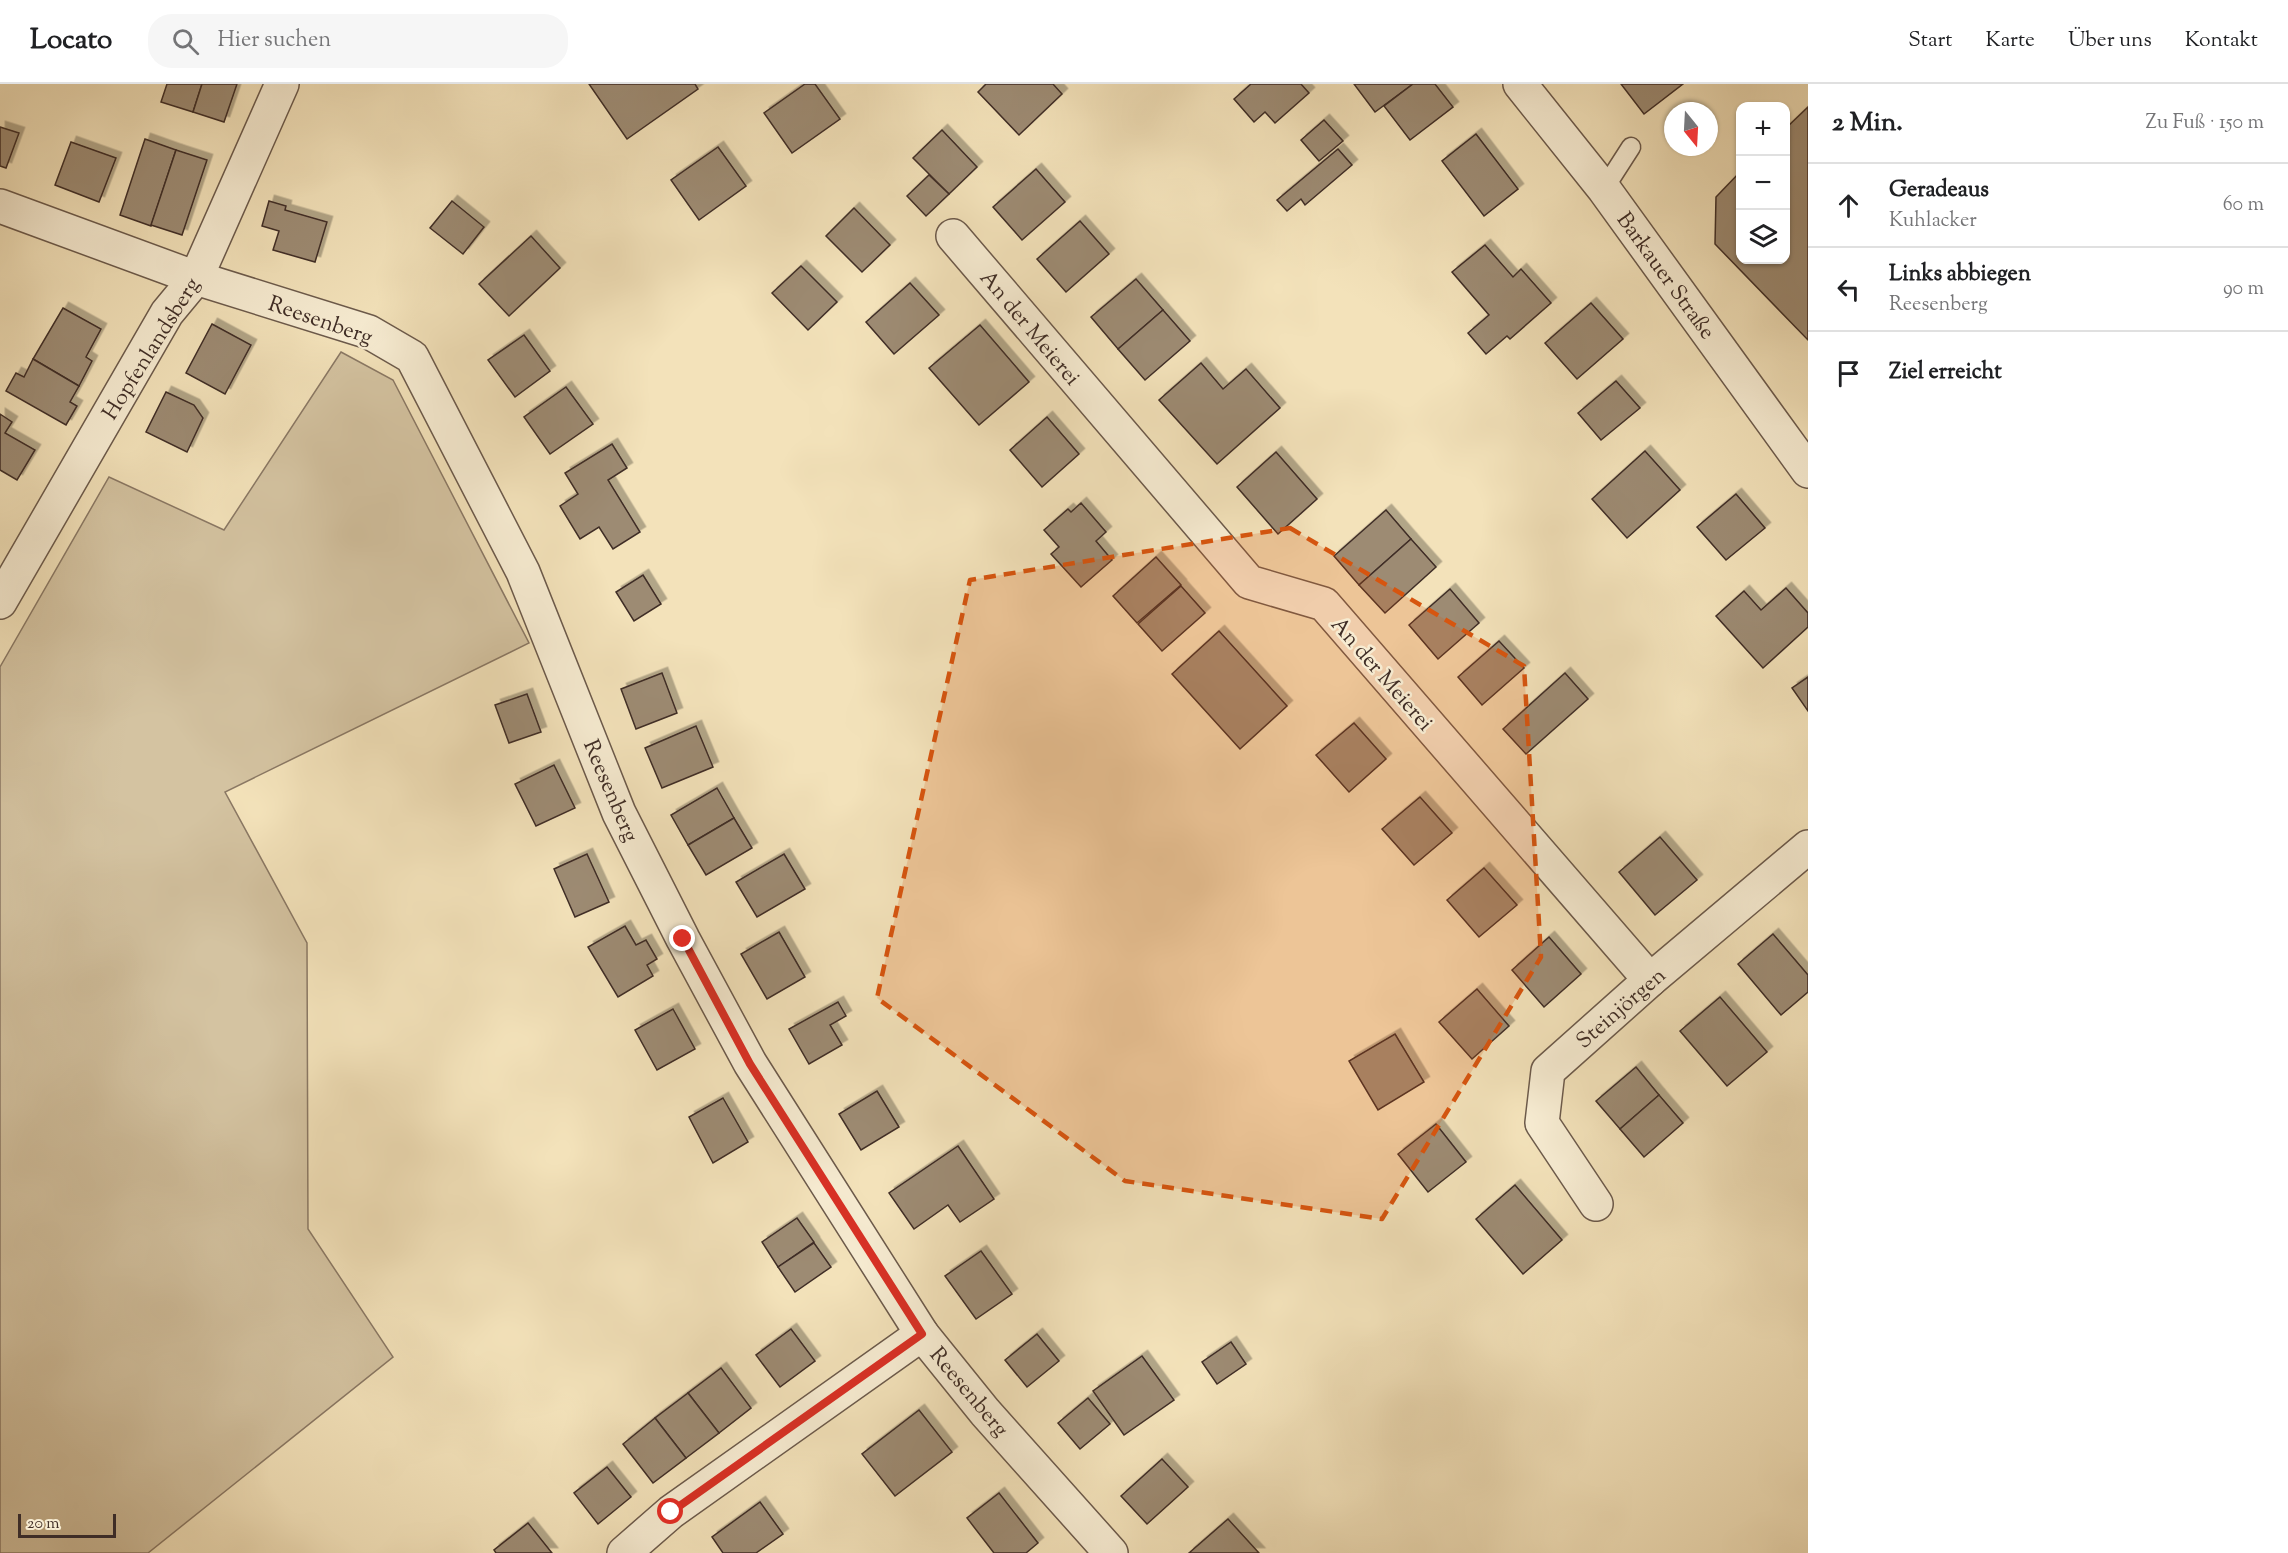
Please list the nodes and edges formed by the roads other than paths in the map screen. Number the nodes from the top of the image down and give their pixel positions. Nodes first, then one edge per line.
1 (282, 84) edge
2 (1520, 84) edge
3 (1631, 147) dead end
4 (1604, 189) junction
5 (0, 206) edge
6 (953, 236) dead end
7 (196, 278) junction
8 (1808, 471) edge
9 (0, 602) edge
10 (1808, 847) edge
11 (1650, 980) junction
12 (1596, 1204) dead end
13 (922, 1334) junction
14 (624, 1553) edge
15 (1111, 1553) edge

1 - 7 street, Hopfenlandsberg
2 - 4 street, Barkauer Straße
3 - 4 lane
4 - 8 street, Barkauer Straße
5 - 7 street, Reesenberg
6 - 11 street, An der Meierei
7 - 9 street, Hopfenlandsberg
7 - 13 street, Reesenberg
10 - 11 street, Steinjörgen
11 - 12 street, Steinjörgen
13 - 14 street
13 - 15 street, Reesenberg

